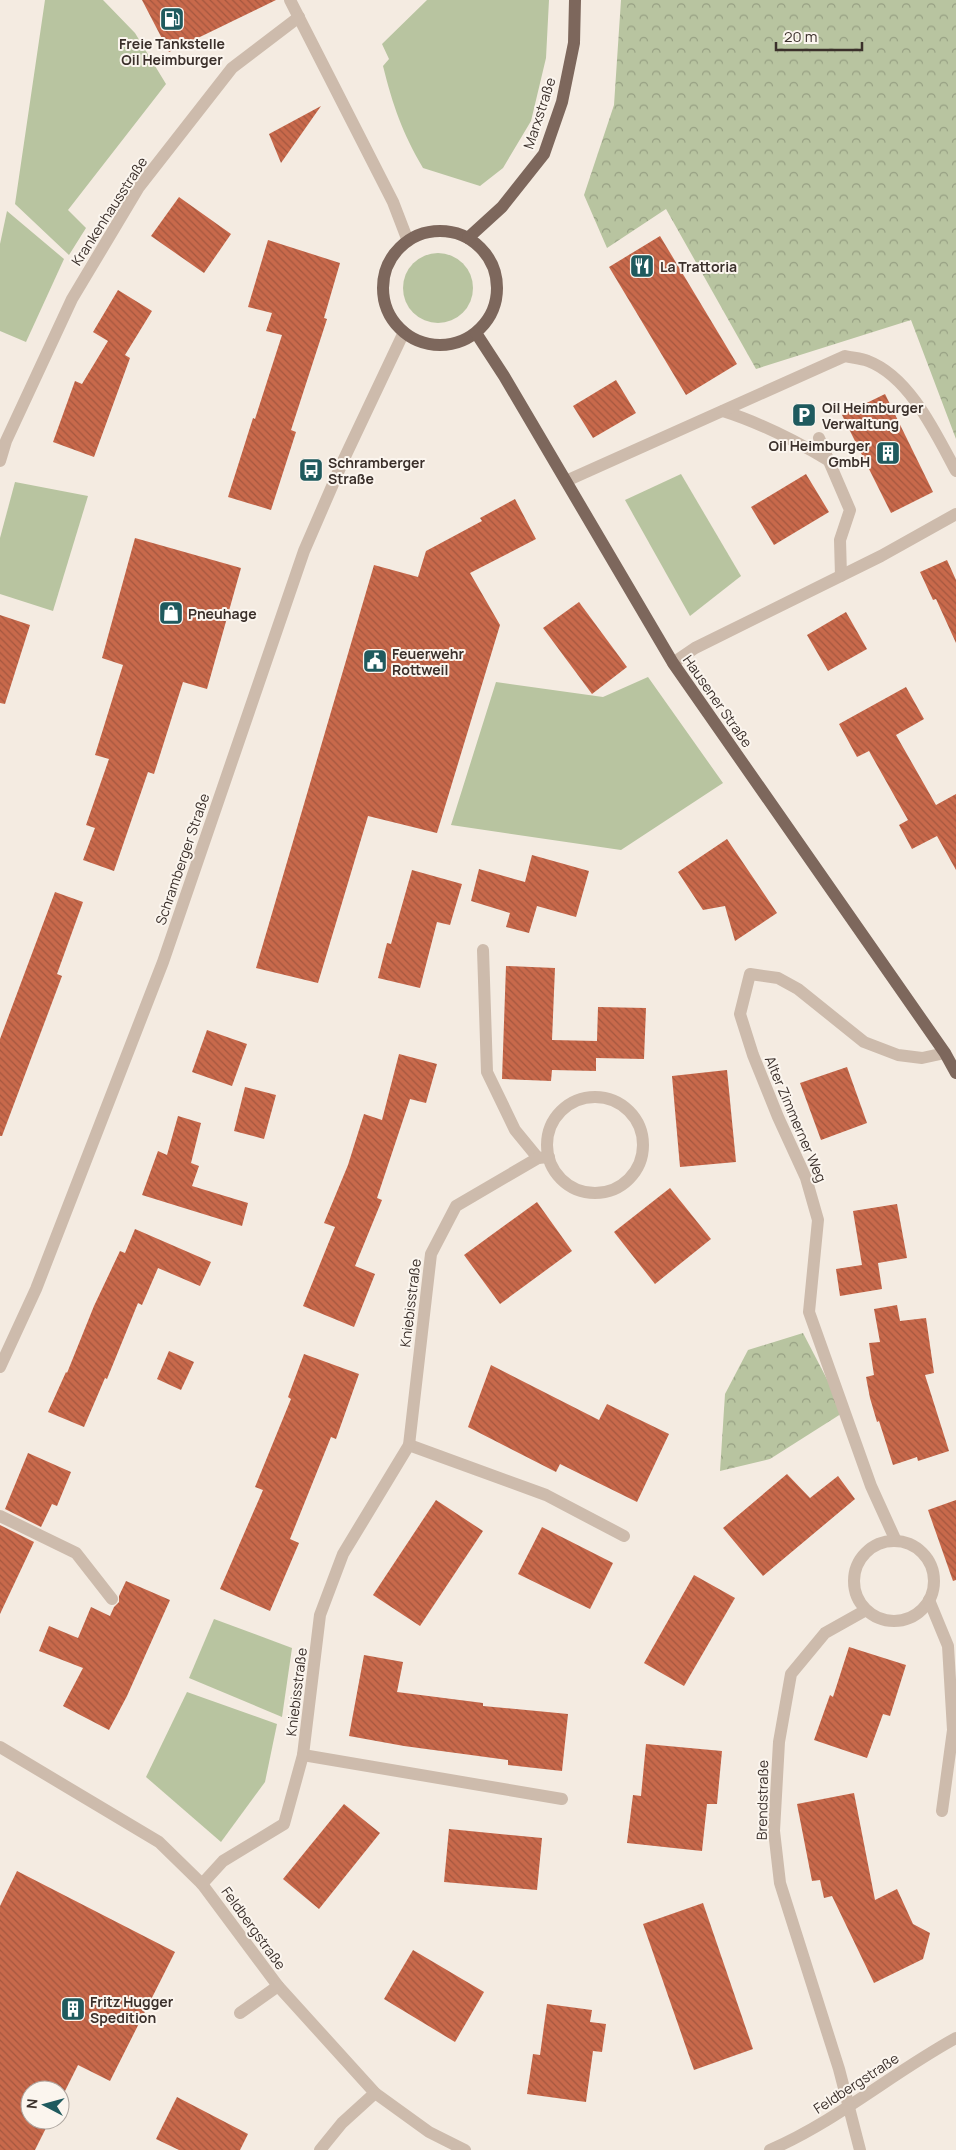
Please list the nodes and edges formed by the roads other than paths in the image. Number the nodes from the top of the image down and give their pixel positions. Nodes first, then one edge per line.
1 (290, 0) edge
2 (575, 0) edge
3 (299, 17) junction
4 (468, 238) junction
5 (408, 242) junction
6 (404, 332) junction
7 (476, 333) junction
8 (723, 411) junction
9 (819, 438) dead end
10 (828, 460) junction
11 (0, 461) edge
12 (956, 471) edge
13 (566, 481) junction
14 (956, 514) edge
15 (841, 576) junction
16 (673, 663) junction
17 (483, 950) dead end
18 (945, 1053) junction
19 (956, 1073) edge
20 (544, 1158) junction
21 (0, 1367) edge
22 (409, 1445) junction
23 (0, 1516) edge
24 (624, 1536) dead end
25 (896, 1541) junction
26 (112, 1600) dead end
27 (929, 1600) junction
28 (866, 1610) junction
29 (0, 1747) edge
30 (303, 1755) junction
31 (562, 1799) dead end
32 (942, 1811) dead end
33 (202, 1884) junction
34 (278, 1986) junction
35 (240, 2013) dead end
36 (956, 2038) edge
37 (374, 2093) junction
38 (850, 2107) junction
39 (320, 2150) edge
40 (465, 2150) edge
41 (770, 2150) edge
42 (860, 2150) edge

1 - 3 street
2 - 4 main road, Marxstraße
3 - 5 street
3 - 11 street, Krankenhausstraße
4 - 5 main road
4 - 7 main road
5 - 6 main road
6 - 7 main road
6 - 21 street, Schramberger Straße
7 - 13 main road, Hausener Straße
8 - 10 street
8 - 12 street
8 - 13 street
9 - 10 street
10 - 15 street
13 - 16 main road, Hausener Straße
14 - 15 street
15 - 16 street
16 - 18 main road, Hausener Straße
17 - 20 street
18 - 19 main road, Hausener Straße
18 - 25 street, Alter Zimmerner Weg
20 - 20 street
20 - 22 street, Kniebisstraße
22 - 24 street
22 - 30 street, Kniebisstraße
23 - 26 street
25 - 27 street
25 - 28 street
27 - 28 street
27 - 32 street
28 - 38 street, Brendstraße
29 - 33 street, Feldbergstraße
30 - 31 street, Kniebisstraße
30 - 33 street, Kniebisstraße
33 - 34 street, Feldbergstraße
34 - 35 street
34 - 37 street, Feldbergstraße
36 - 38 street, Feldbergstraße
37 - 39 street
37 - 40 street, Feldbergstraße
38 - 41 street, Feldbergstraße
38 - 42 street, Brendstraße

